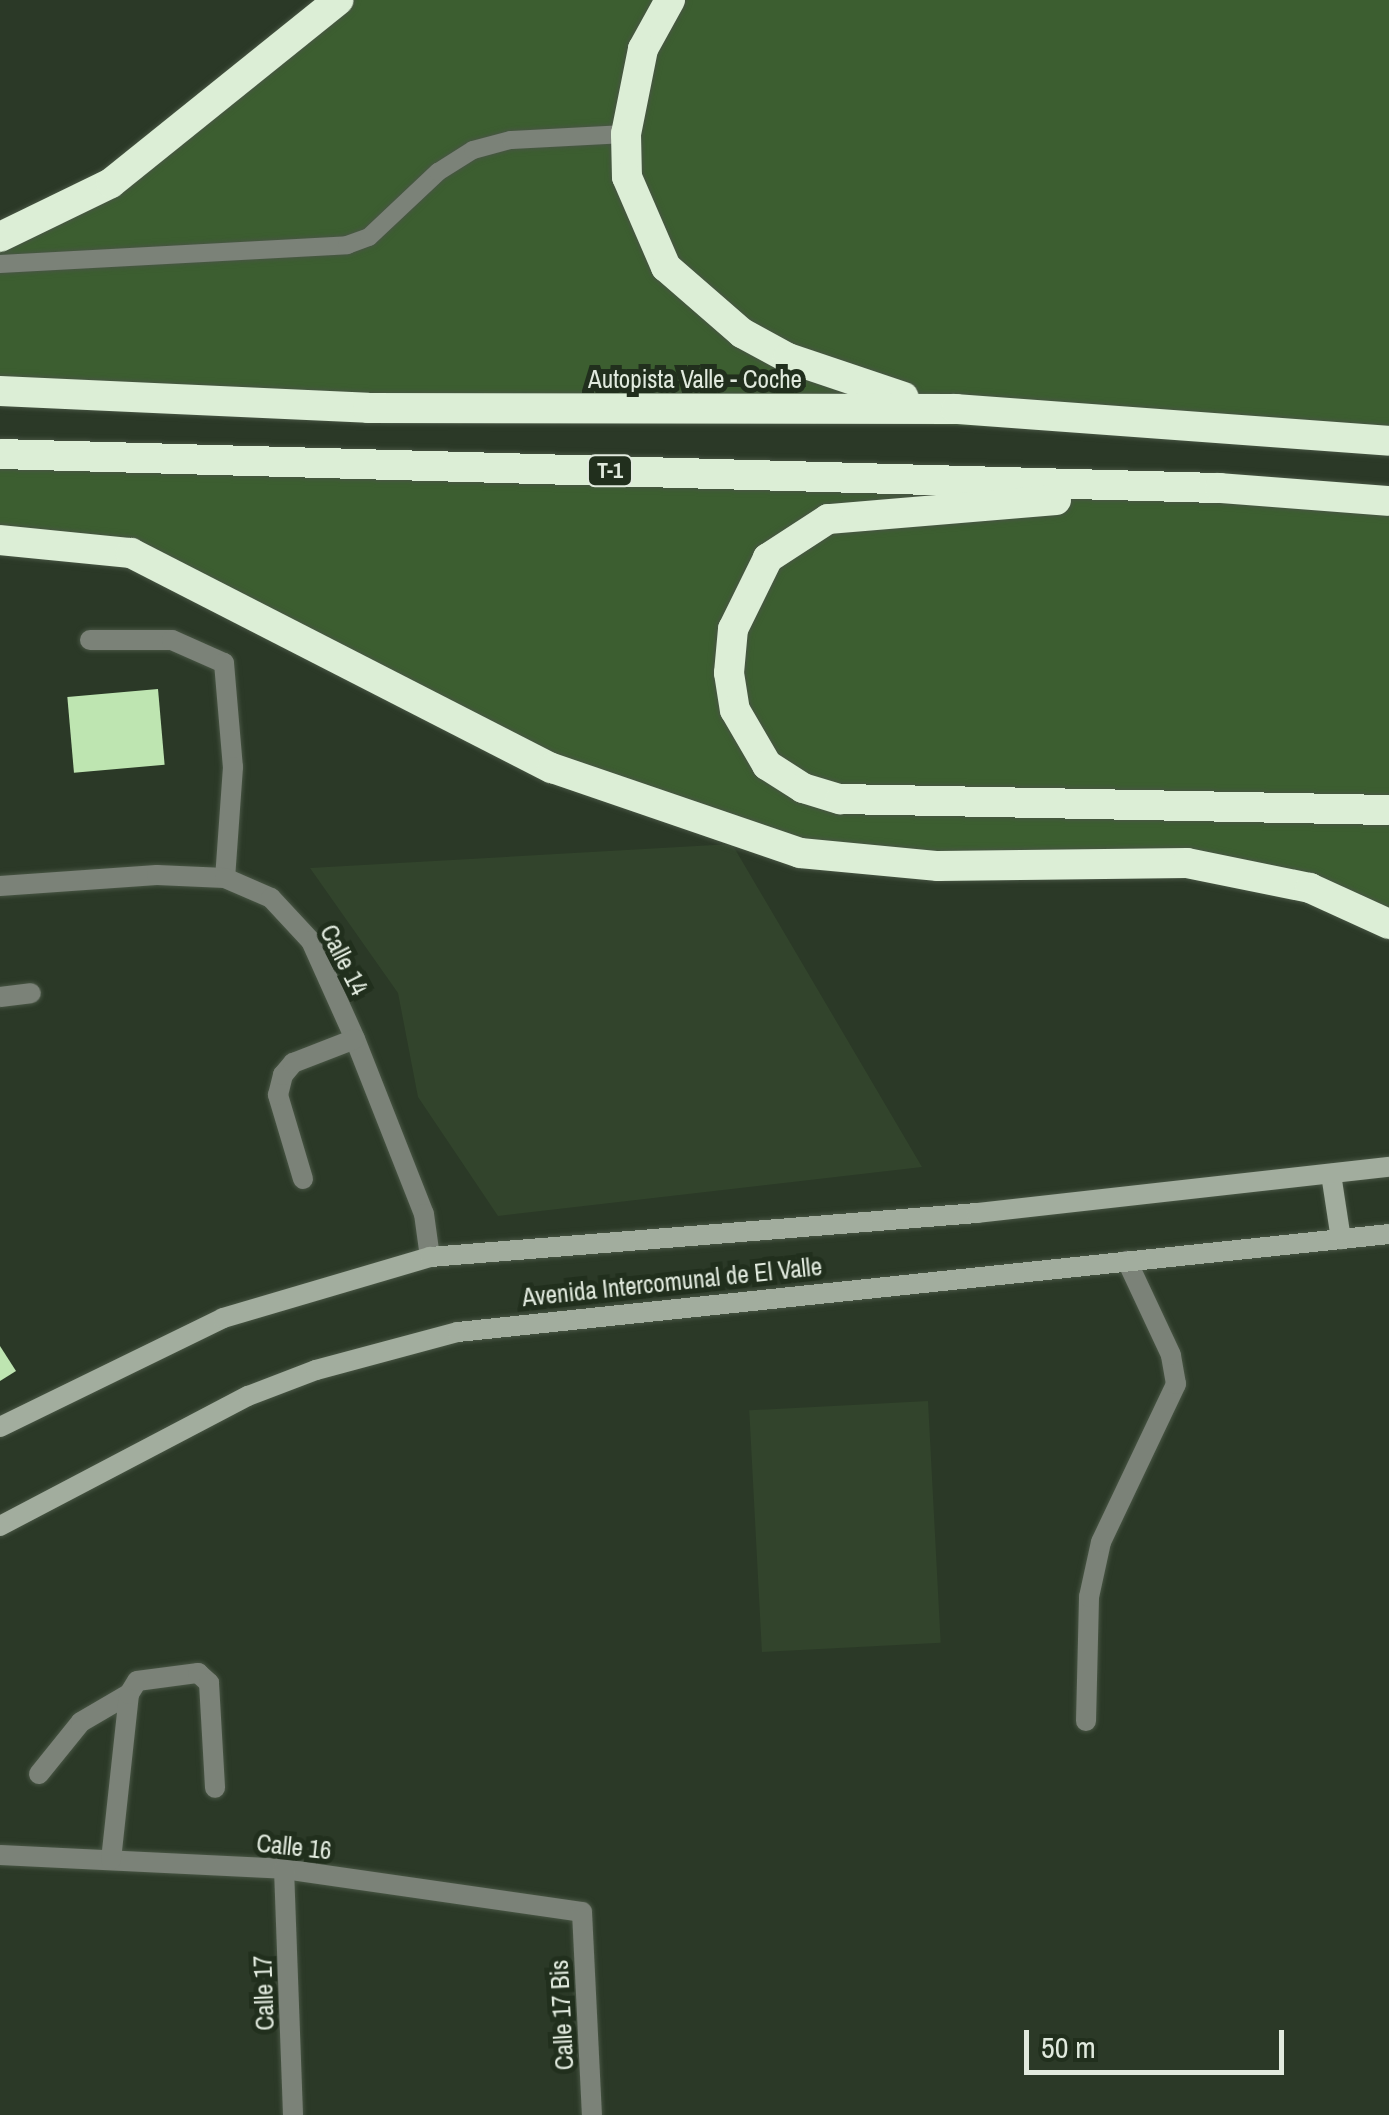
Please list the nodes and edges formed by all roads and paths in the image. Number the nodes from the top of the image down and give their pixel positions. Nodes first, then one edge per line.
1 (339, 0) edge
2 (670, 0) edge
3 (626, 134) junction
4 (0, 237) edge
5 (0, 264) edge
6 (0, 391) edge
7 (956, 410) junction
8 (1389, 441) edge
9 (0, 454) edge
10 (1220, 488) junction
11 (1389, 501) edge
12 (0, 540) edge
13 (90, 640) dead end
14 (1389, 810) edge
15 (224, 878) junction
16 (0, 886) edge
17 (1389, 924) edge
18 (31, 993) dead end
19 (0, 998) edge
20 (355, 1039) junction
21 (1389, 1166) edge
22 (1331, 1174) junction
23 (303, 1179) dead end
24 (1389, 1234) edge
25 (1341, 1239) junction
26 (430, 1256) junction
27 (1127, 1261) junction
28 (0, 1427) edge
29 (0, 1526) edge
30 (129, 1694) junction
31 (1086, 1721) dead end
32 (39, 1774) dead end
33 (214, 1788) dead end
34 (0, 1855) edge
35 (112, 1860) junction
36 (284, 1869) junction
37 (582, 1912) joint
38 (293, 2115) edge
39 (592, 2115) edge

1 - 4 highway
2 - 3 highway
3 - 5 lane
3 - 7 highway
6 - 7 highway, Autopista Valle - Coche
7 - 8 highway, Autopista Valle - Coche
9 - 10 highway, T-1
10 - 11 highway, T-1
10 - 14 highway
12 - 17 highway
13 - 15 street
15 - 16 street, Calle 14
15 - 20 street, Calle 14
18 - 19 street
20 - 23 street
20 - 26 street, Calle 14
21 - 22 main road, Avenida Intercomunal de El Valle
22 - 25 main road
22 - 26 main road, Avenida Intercomunal de El Valle
24 - 25 main road, Avenida Intercomunal de El Valle
25 - 27 main road, Avenida Intercomunal de El Valle
26 - 28 main road, Avenida Intercomunal de El Valle
27 - 29 main road, Avenida Intercomunal de El Valle
27 - 31 street
30 - 32 street
30 - 33 street
30 - 35 street
34 - 35 street, Calle 16
35 - 36 street, Calle 16
36 - 37 street, Calle 16
36 - 38 street, Calle 17
37 - 39 street, Calle 17 Bis

